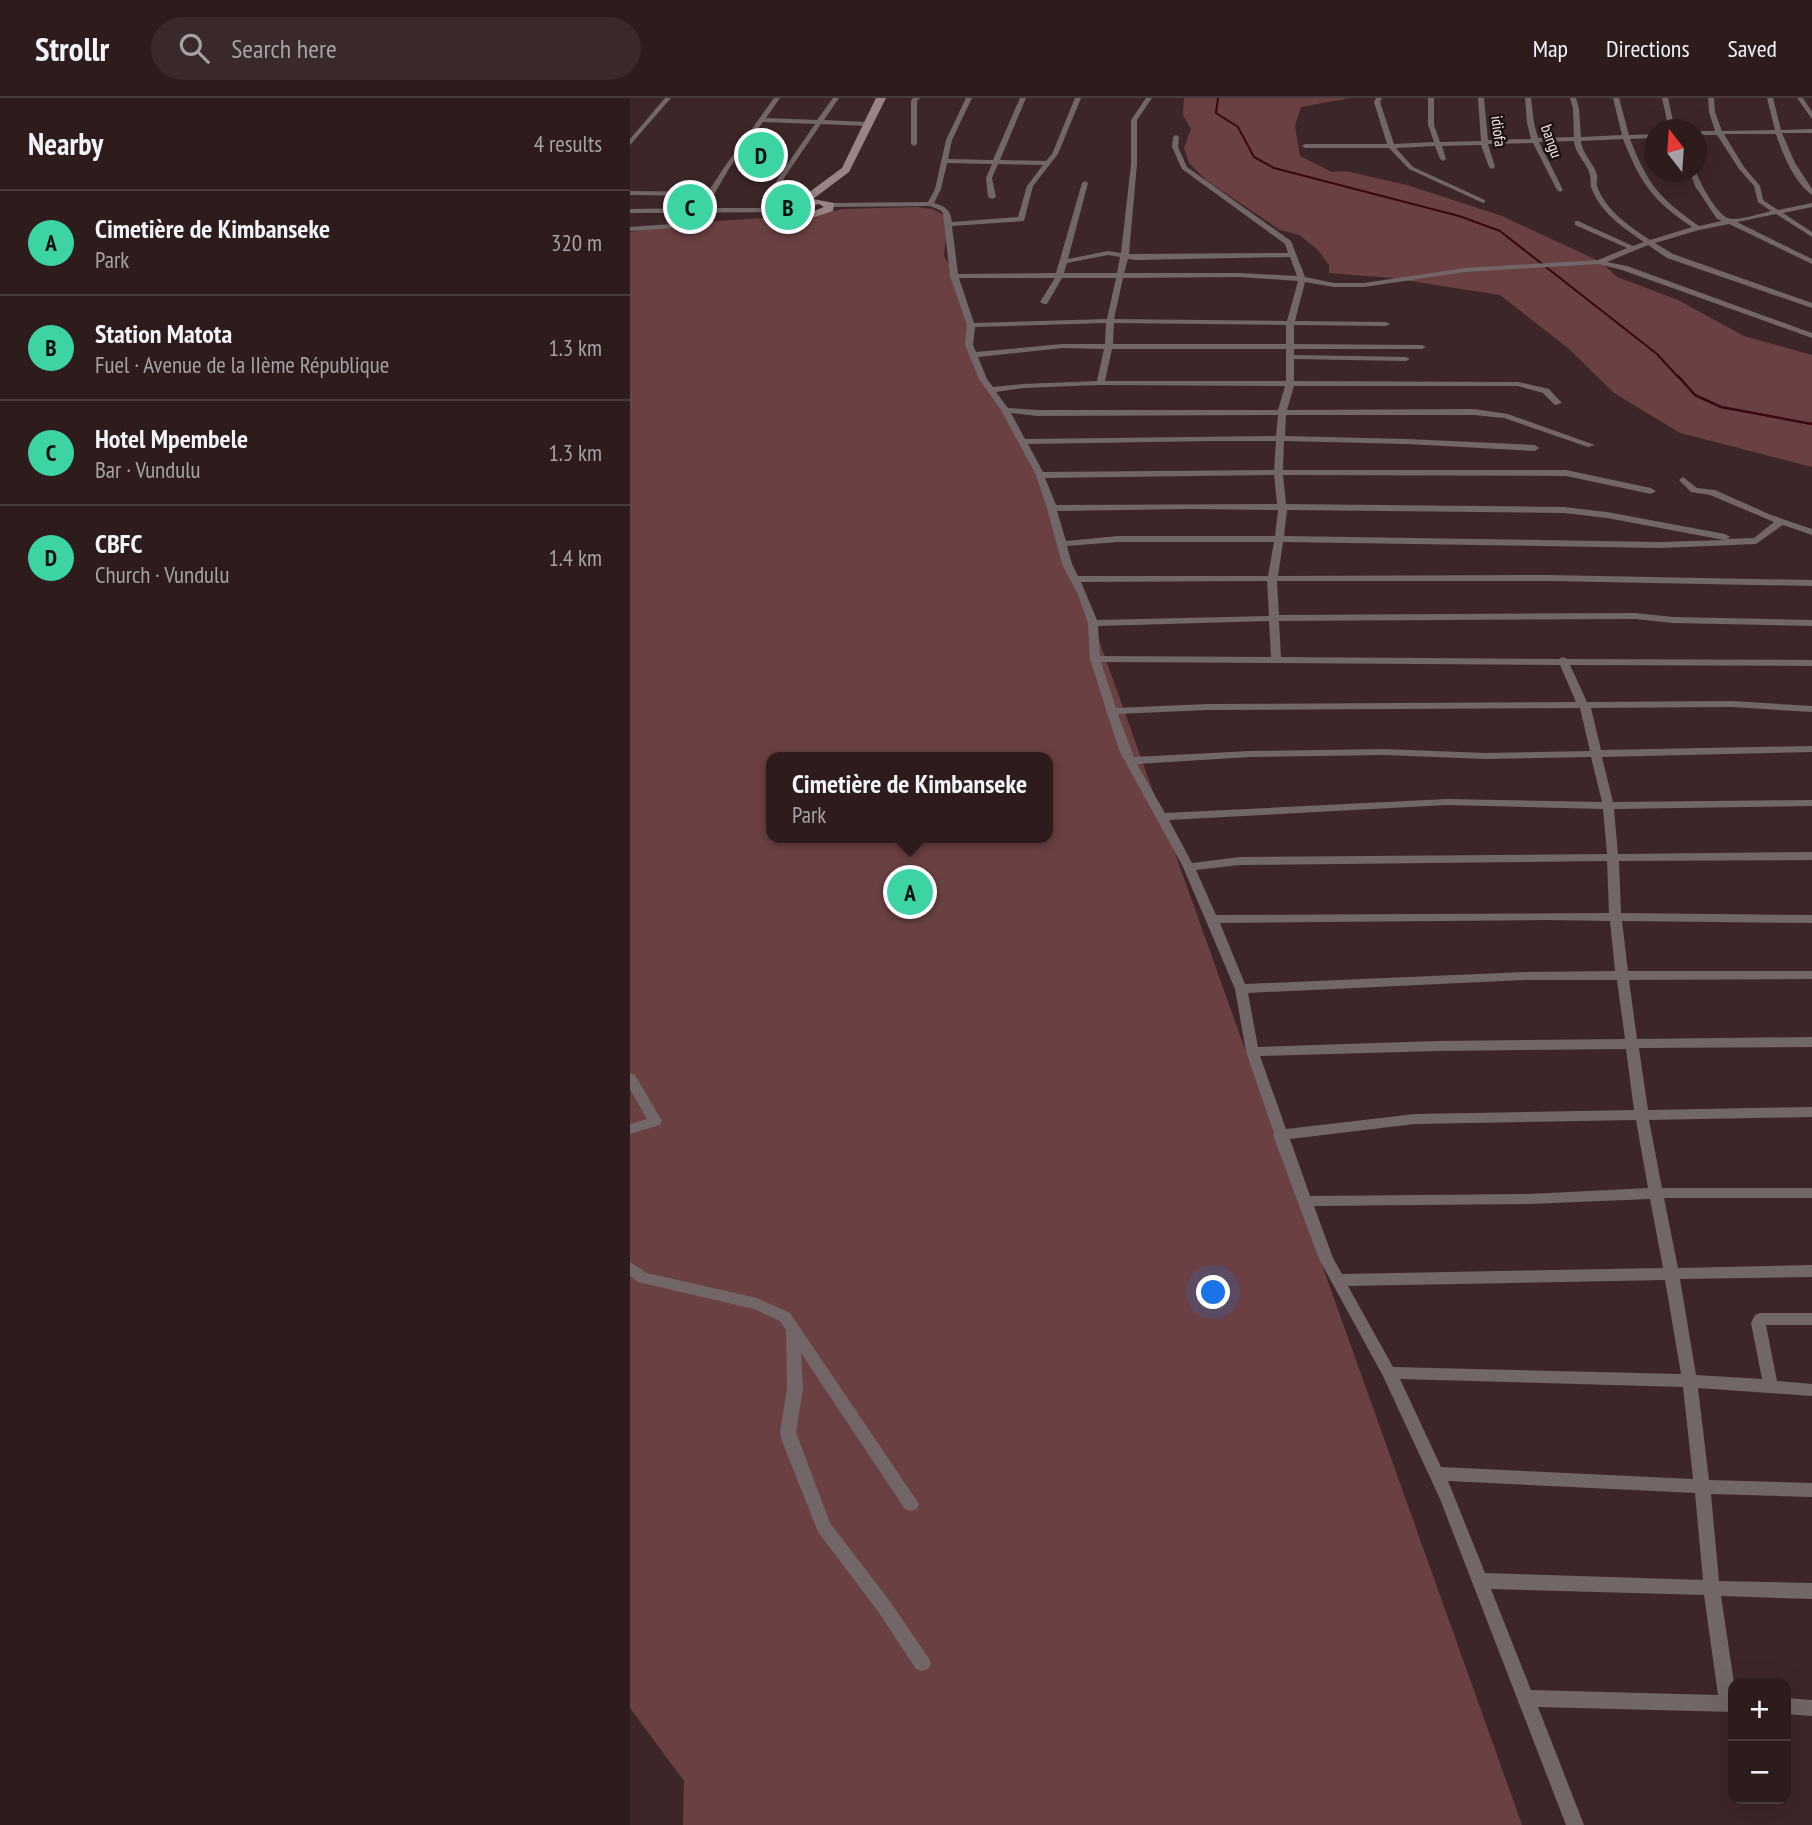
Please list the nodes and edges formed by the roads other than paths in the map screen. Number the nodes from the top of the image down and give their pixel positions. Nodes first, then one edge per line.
1 (668, 98) edge
2 (777, 98) edge
3 (836, 98) edge
4 (881, 98) edge
5 (917, 98) edge
6 (969, 98) edge
7 (1023, 98) edge
8 (1078, 98) edge
9 (1149, 98) edge
10 (1379, 98) edge
11 (1431, 98) edge
12 (1481, 98) edge
13 (1528, 98) edge
14 (1573, 98) edge
15 (1616, 98) edge
16 (1665, 98) edge
17 (1711, 98) edge
18 (1770, 98) edge
19 (1800, 98) edge
20 (1812, 117) edge
21 (1670, 119) edge
22 (761, 120) junction
23 (818, 122) junction
24 (867, 124) junction
25 (1778, 131) junction
26 (1812, 131) edge
27 (1719, 132) junction
28 (1707, 133) edge
29 (1644, 136) edge
30 (1176, 137) dead end
31 (1626, 137) junction
32 (1577, 138) junction
33 (1534, 140) junction
34 (1485, 142) junction
35 (630, 143) edge
36 (914, 144) dead end
37 (1437, 144) junction
38 (1306, 146) dead end
39 (1391, 146) junction
40 (1443, 159) dead end
41 (944, 161) junction
42 (996, 161) junction
43 (1049, 163) junction
44 (1492, 167) dead end
45 (1698, 182) edge
46 (1085, 183) dead end
47 (1560, 190) dead end
48 (630, 193) edge
49 (1812, 193) edge
50 (711, 194) junction
51 (992, 197) dead end
52 (821, 200) junction
53 (1483, 201) dead end
54 (930, 204) junction
55 (1812, 205) edge
56 (799, 207) junction
57 (701, 210) junction
58 (630, 211) edge
59 (765, 211) junction
60 (1774, 213) junction
61 (1726, 222) junction
62 (1578, 223) dead end
63 (949, 224) junction
64 (671, 226) dead end
65 (1699, 228) junction
66 (630, 229) edge
67 (1812, 235) edge
68 (1647, 243) junction
69 (1634, 249) junction
70 (1294, 255) junction
71 (1125, 256) junction
72 (1062, 261) junction
73 (1599, 262) junction
74 (1812, 262) edge
75 (954, 276) junction
76 (1059, 277) junction
77 (1118, 278) junction
78 (1302, 279) junction
79 (1044, 302) dead end
80 (1812, 306) edge
81 (1110, 321) junction
82 (1290, 324) junction
83 (1386, 324) dead end
84 (971, 325) junction
85 (1812, 335) edge
86 (1109, 346) junction
87 (1422, 347) dead end
88 (1291, 352) junction
89 (973, 355) junction
90 (1406, 359) dead end
91 (1100, 383) junction
92 (1290, 384) junction
93 (991, 390) junction
94 (1558, 403) dead end
95 (1005, 410) junction
96 (1282, 411) junction
97 (1281, 440) junction
98 (1021, 442) junction
99 (1591, 445) dead end
100 (1535, 448) dead end
101 (1278, 472) junction
102 (1040, 475) junction
103 (1683, 481) dead end
104 (1651, 491) dead end
105 (1283, 507) junction
106 (1052, 508) junction
107 (1782, 521) junction
108 (1812, 532) edge
109 (1278, 539) junction
110 (1756, 541) junction
111 (1063, 544) junction
112 (1074, 579) junction
113 (1272, 580) junction
114 (1812, 583) edge
115 (1275, 621) junction
116 (1812, 622) edge
117 (1093, 623) junction
118 (1095, 659) junction
119 (1276, 660) junction
120 (1563, 660) junction
121 (1812, 663) edge
122 (1585, 706) junction
123 (1812, 709) edge
124 (1110, 711) junction
125 (1812, 748) edge
126 (1597, 752) junction
127 (1129, 761) junction
128 (1812, 803) edge
129 (1608, 806) junction
130 (1163, 817) junction
131 (1812, 856) edge
132 (1613, 857) junction
133 (1189, 867) junction
134 (1212, 919) junction
135 (1615, 919) junction
136 (1812, 919) edge
137 (1622, 975) junction
138 (1812, 975) edge
139 (1241, 989) junction
140 (1812, 1042) edge
141 (1634, 1046) junction
142 (1252, 1052) junction
143 (630, 1078) edge
144 (1812, 1112) edge
145 (1642, 1117) junction
146 (630, 1129) edge
147 (1280, 1135) junction
148 (1656, 1193) junction
149 (1812, 1194) edge
150 (1304, 1201) junction
151 (630, 1268) edge
152 (1812, 1271) edge
153 (1671, 1276) junction
154 (1340, 1280) junction
155 (1812, 1320) edge
156 (793, 1330) junction
157 (1389, 1373) junction
158 (1689, 1380) junction
159 (1771, 1386) junction
160 (1812, 1390) edge
161 (1435, 1474) junction
162 (1703, 1488) junction
163 (1812, 1490) edge
164 (911, 1504) dead end
165 (1482, 1581) junction
166 (1712, 1590) junction
167 (1812, 1591) edge
168 (922, 1663) dead end
169 (1728, 1685) edge
170 (1527, 1698) junction
171 (1728, 1703) edge
172 (1791, 1706) edge
173 (1812, 1708) edge
174 (1575, 1825) edge

1 - 35 street
2 - 22 street
3 - 23 street
4 - 24 street
5 - 36 street
6 - 41 street
7 - 42 street
8 - 43 street
9 - 71 street
10 - 39 street
11 - 37 street
12 - 34 street, idiofa
13 - 33 street, bangu
14 - 32 street
15 - 31 street
16 - 21 street
17 - 27 street
18 - 25 street
19 - 20 street
22 - 23 street
22 - 50 street
23 - 24 street
23 - 59 street
24 - 52 street
25 - 26 street
25 - 27 street
25 - 49 street
27 - 28 street
27 - 60 street
29 - 31 street
30 - 70 street
31 - 32 street
31 - 65 street
32 - 33 street
32 - 68 street
33 - 34 street
33 - 47 street, bangu
34 - 37 street
34 - 44 street, idiofa
37 - 39 street
37 - 40 street
38 - 39 street
39 - 53 street
41 - 42 street
41 - 54 street
42 - 43 street
42 - 51 street
43 - 63 street
45 - 61 street
46 - 72 street
48 - 50 street
50 - 57 street
52 - 54 street
52 - 56 street
52 - 56 street
54 - 63 street
55 - 60 street
56 - 59 street
57 - 58 street
57 - 59 street
60 - 61 street
60 - 67 street
61 - 65 street
61 - 74 street
62 - 69 street
63 - 75 street
64 - 66 street
65 - 68 street
68 - 69 street
68 - 80 street
69 - 73 street
70 - 71 street
70 - 78 street
71 - 72 street
71 - 77 street
72 - 76 street
73 - 78 street
73 - 85 street
75 - 76 street
75 - 84 street
76 - 77 street
76 - 79 street
77 - 78 street
77 - 81 street
78 - 82 street
81 - 82 street
81 - 84 street
81 - 86 street
82 - 83 street
82 - 88 street
84 - 89 street
86 - 88 street
86 - 89 street
86 - 91 street
87 - 88 street
88 - 90 street
88 - 92 street
89 - 93 street
91 - 92 street
91 - 93 street
92 - 94 street
92 - 96 street
93 - 95 street
95 - 96 street
95 - 98 street
96 - 97 street
96 - 99 street
97 - 98 street
97 - 100 street
97 - 101 street
98 - 102 street
101 - 102 street
101 - 104 street
101 - 105 street
102 - 106 street
103 - 107 street
105 - 106 street
105 - 109 street
105 - 110 street
106 - 111 street
107 - 108 street
107 - 110 street
109 - 110 street
109 - 111 street
109 - 113 street
111 - 112 street
112 - 113 street
112 - 117 street
113 - 114 street
113 - 115 street
115 - 116 street
115 - 117 street
115 - 119 street
117 - 118 street
118 - 119 street
118 - 124 street
119 - 120 street
120 - 121 street
120 - 122 street
122 - 123 street
122 - 124 street
122 - 126 street
124 - 127 street
125 - 126 street
126 - 127 street
126 - 129 street
127 - 130 street
128 - 129 street
129 - 130 street
129 - 132 street
130 - 133 street
131 - 132 street
132 - 133 street
132 - 135 street
133 - 134 street
134 - 135 street
134 - 139 street
135 - 136 street
135 - 137 street
137 - 138 street
137 - 139 street
137 - 141 street
139 - 142 street
140 - 141 street
141 - 142 street
141 - 145 street
142 - 147 street
143 - 146 street
144 - 145 street
145 - 147 street
145 - 148 street
147 - 150 street
148 - 149 street
148 - 150 street
148 - 153 street
150 - 154 street
151 - 156 street
152 - 153 street
153 - 154 street
153 - 158 street
154 - 157 street
155 - 159 street
156 - 164 street
156 - 168 street
157 - 158 street
157 - 161 street
158 - 159 street
158 - 162 street
159 - 160 street
161 - 162 street
161 - 165 street
162 - 163 street
162 - 166 street
165 - 166 street
165 - 170 street
166 - 167 street
166 - 169 street
170 - 171 street
170 - 174 street
172 - 173 street

